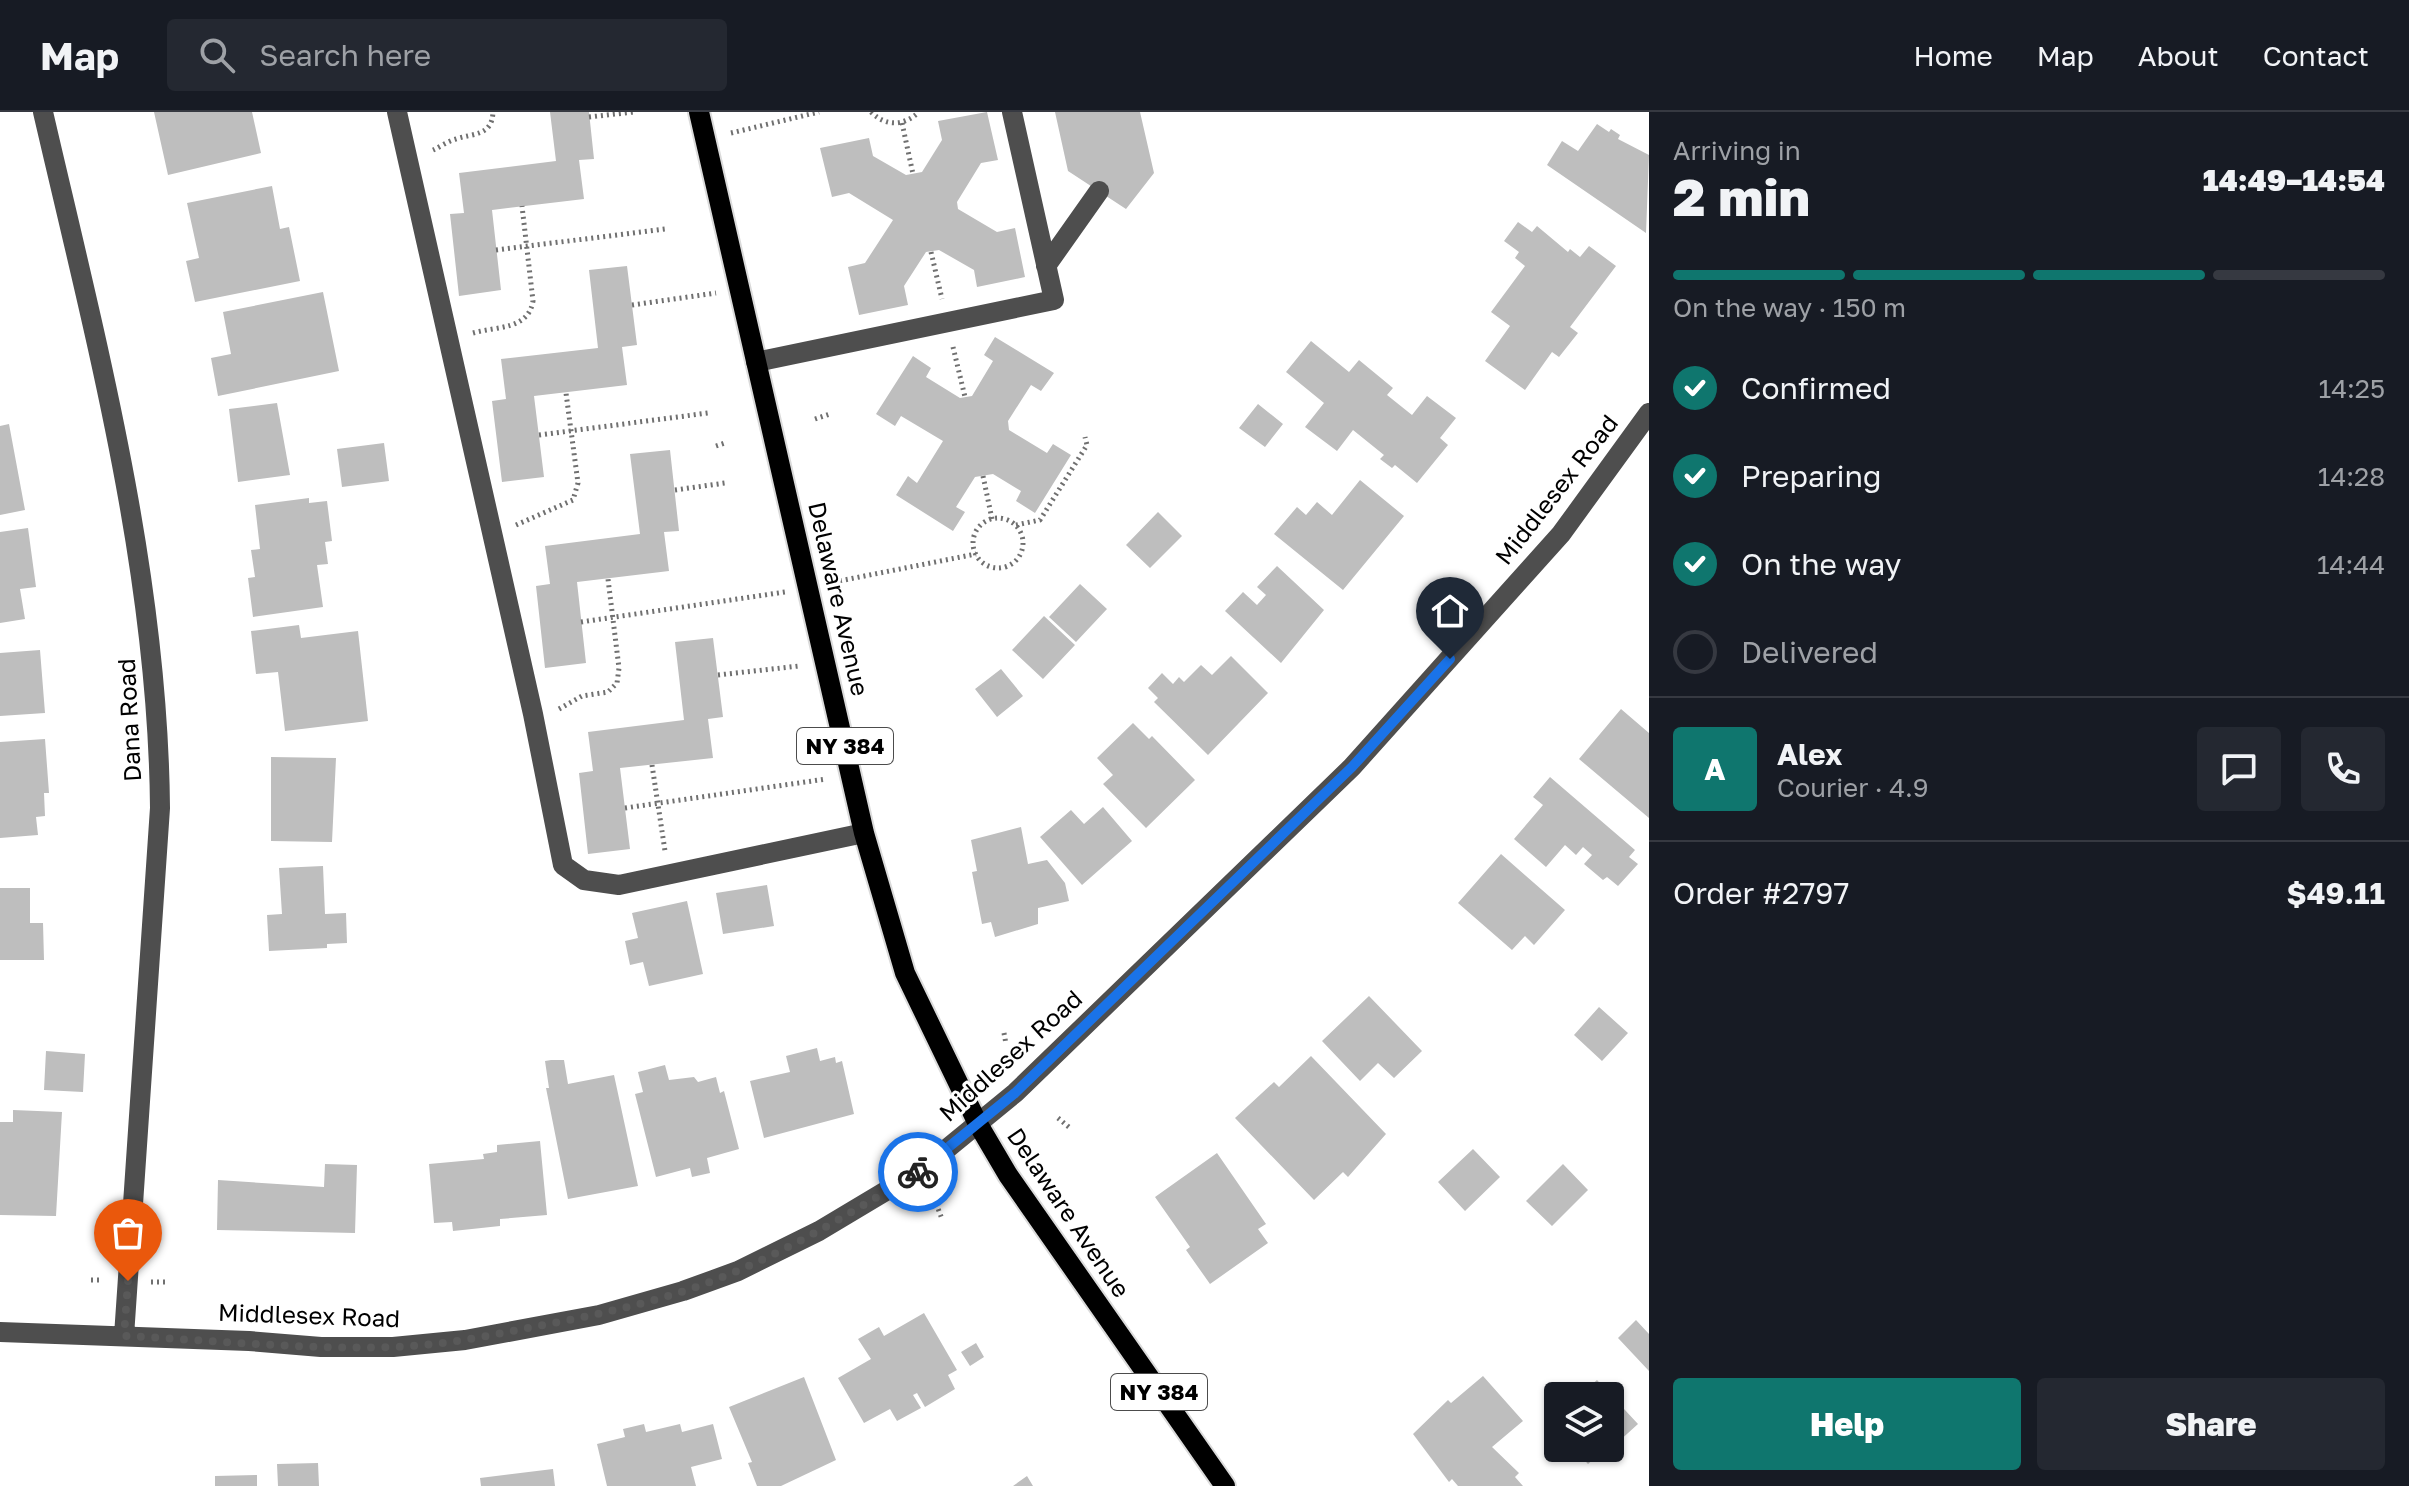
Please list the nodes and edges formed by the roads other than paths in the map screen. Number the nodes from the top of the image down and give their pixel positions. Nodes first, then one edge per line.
1 (43, 112) edge
2 (397, 112) edge
3 (699, 112) edge
4 (1012, 112) edge
5 (1099, 191) dead end
6 (1046, 266) junction
7 (756, 362) junction
8 (1649, 413) edge
9 (864, 833) junction
10 (978, 1124) junction
11 (0, 1332) edge
12 (124, 1336) junction
13 (1225, 1486) edge

1 - 12 street, Dana Road
2 - 9 street
3 - 7 main road, Delaware Avenue / NY 384
4 - 6 street
5 - 6 street
6 - 7 street
7 - 9 main road, Delaware Avenue / NY 384
8 - 10 street, Middlesex Road
9 - 10 main road, Delaware Avenue / NY 384
10 - 12 street, Middlesex Road
10 - 13 main road, Delaware Avenue / NY 384
11 - 12 street, Middlesex Road

